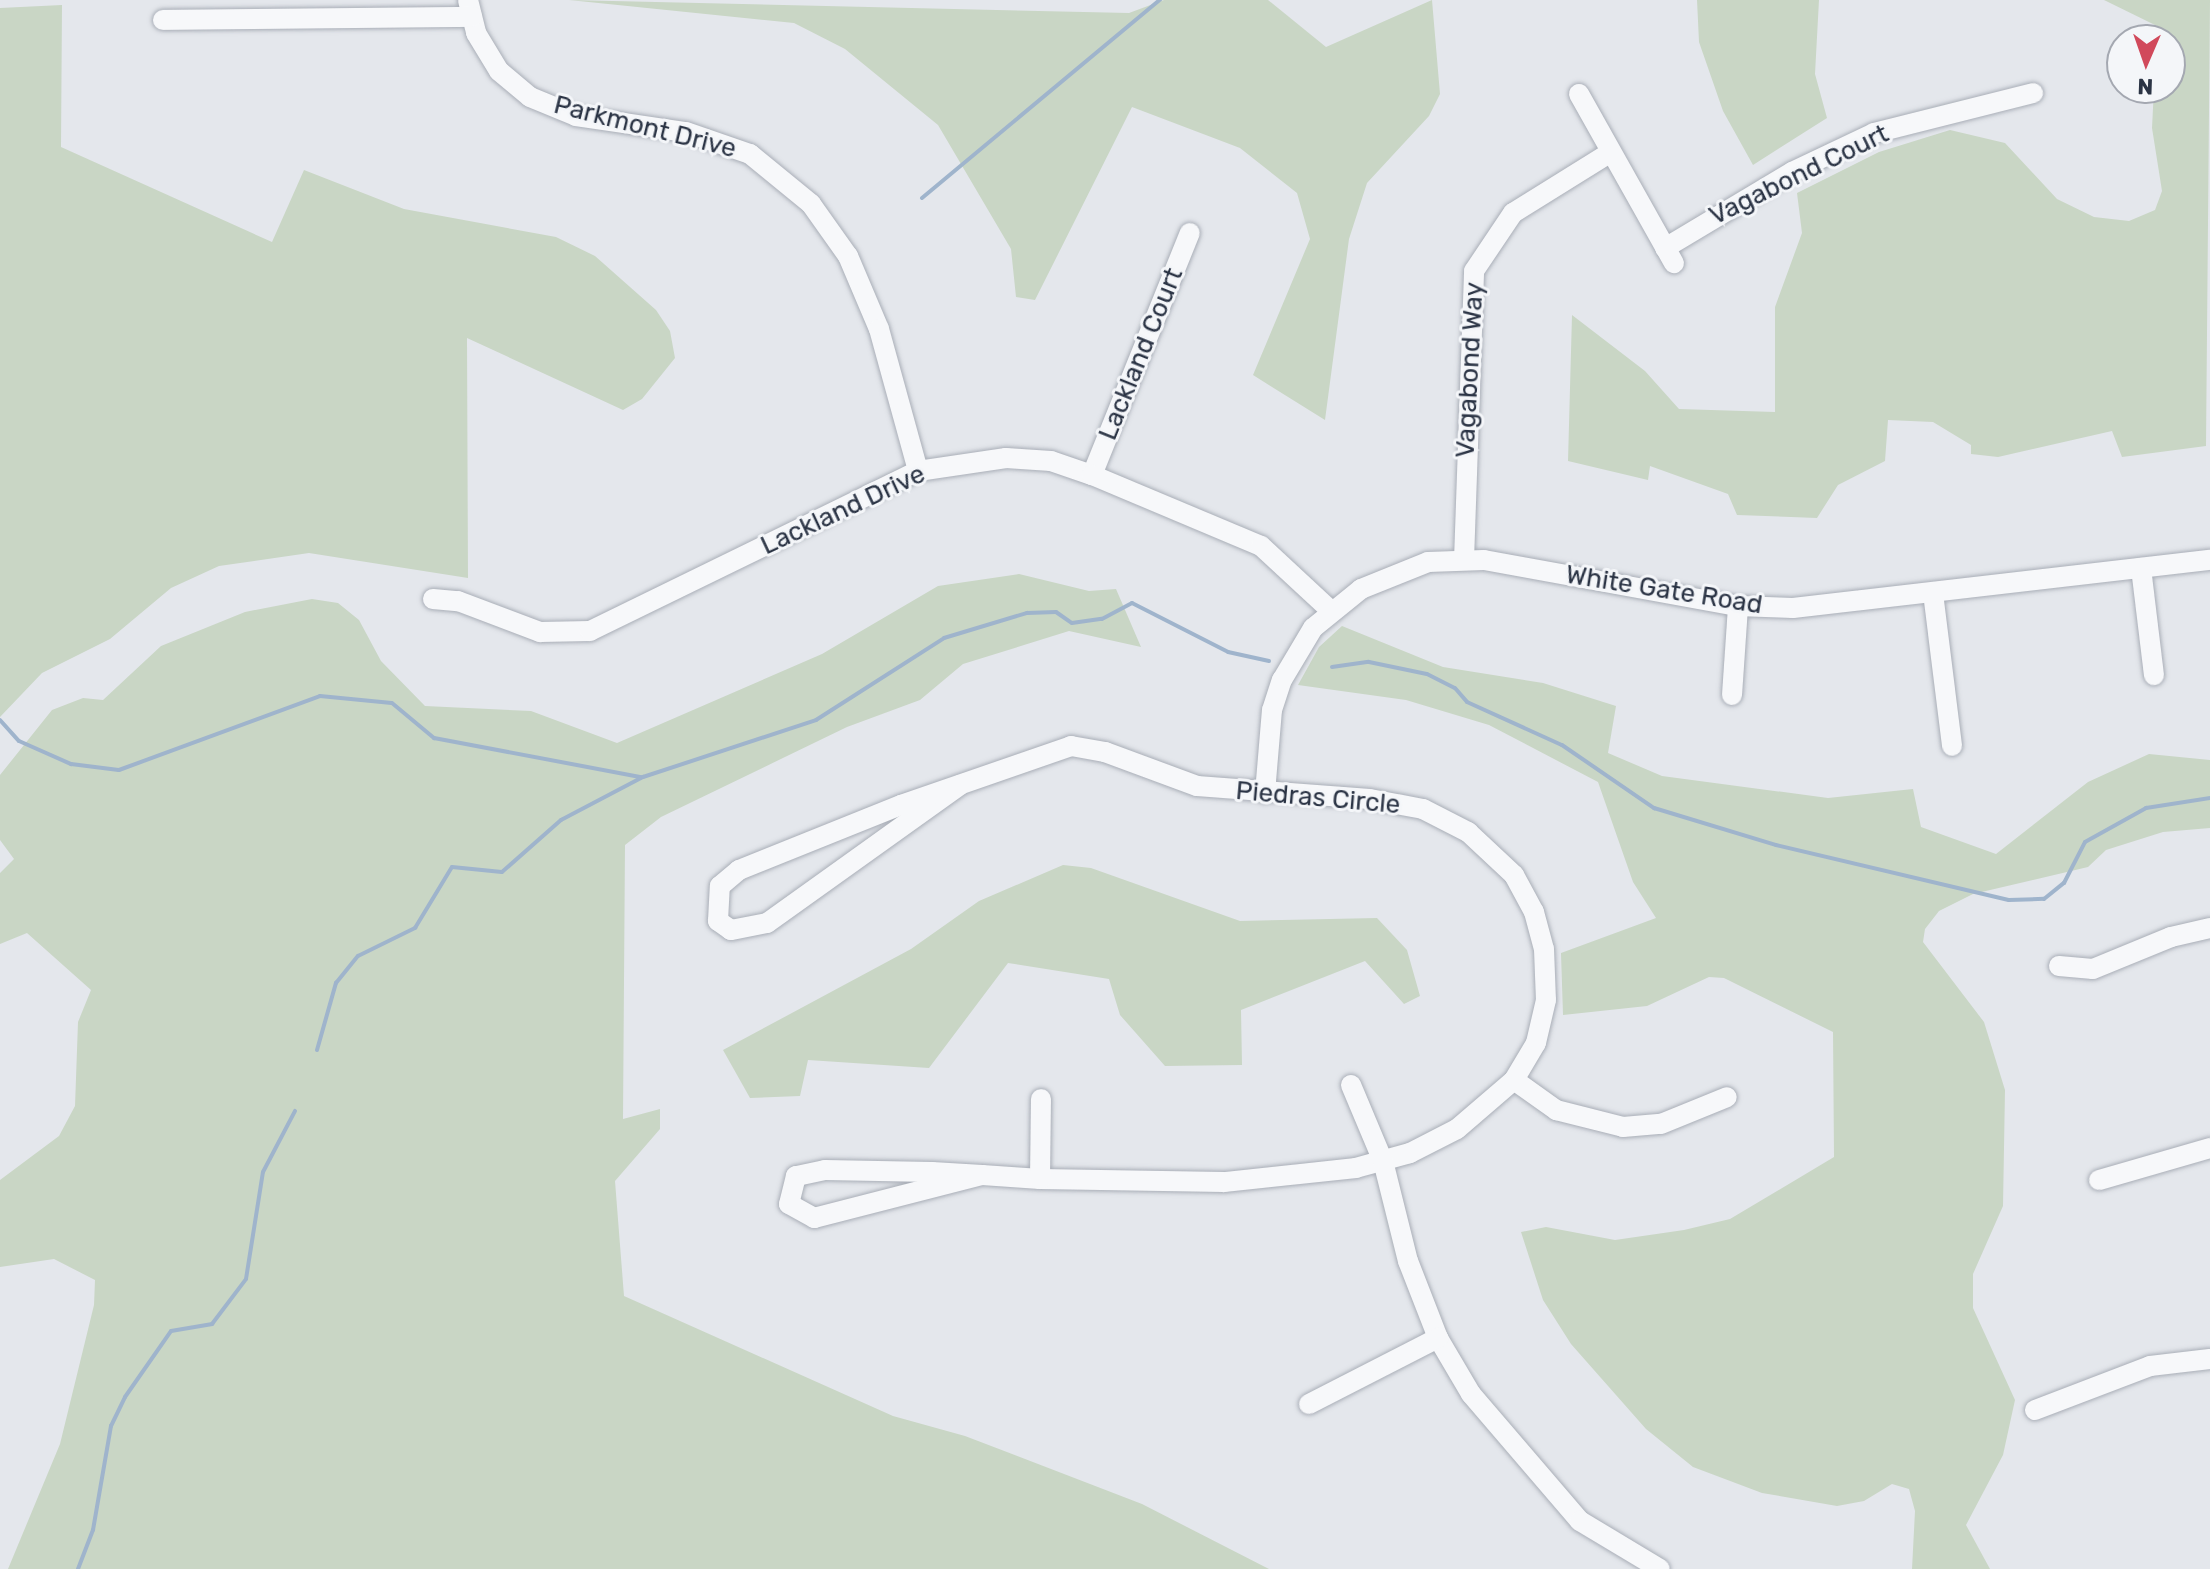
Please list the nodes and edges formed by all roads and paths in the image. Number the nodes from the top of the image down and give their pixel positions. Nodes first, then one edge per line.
1 (470, 9) edge
2 (163, 20) dead end
3 (2033, 93) dead end
4 (1579, 94) dead end
5 (1611, 152) junction
6 (1190, 233) dead end
7 (918, 471) junction
8 (1092, 475) junction
9 (1464, 560) junction
10 (2210, 560) edge
11 (2141, 568) junction
12 (1933, 593) junction
13 (433, 599) dead end
14 (1738, 606) junction
15 (1329, 609) junction
16 (2154, 675) dead end
17 (1732, 695) dead end
18 (1952, 746) dead end
19 (960, 785) junction
20 (1265, 793) junction
21 (2210, 928) edge
22 (2059, 966) dead end
23 (1514, 1080) junction
24 (1351, 1085) dead end
25 (1727, 1097) dead end
26 (1041, 1099) dead end
27 (2210, 1148) edge
28 (1383, 1161) junction
29 (982, 1175) junction
30 (1040, 1179) junction
31 (2099, 1180) dead end
32 (1438, 1338) junction
33 (2210, 1359) edge
34 (1309, 1404) dead end
35 (2035, 1410) dead end
36 (1660, 1569) edge

1 - 2 street
1 - 7 street, Parkmont Drive
3 - 5 street, Vagabond Court
4 - 5 street, Vagabond Court
5 - 9 street, Vagabond Way
6 - 8 street, Lackland Court
7 - 8 street, Lackland Drive
7 - 13 street, Lackland Drive
8 - 15 street, Lackland Drive
9 - 14 street, White Gate Road
9 - 15 street, White Gate Road
10 - 11 street, White Gate Road
11 - 12 street, White Gate Road
11 - 16 street
12 - 14 street, White Gate Road
12 - 18 street
14 - 17 street
15 - 20 street, White Gate Road
19 - 19 street, Piedras Circle
19 - 20 street, Piedras Circle
20 - 23 street, Piedras Circle
21 - 22 street
23 - 25 street
23 - 28 street, Piedras Circle
24 - 28 street
26 - 30 street
27 - 31 street
28 - 30 street, Piedras Circle
28 - 32 street
29 - 29 street, Piedras Circle
29 - 30 street, Piedras Circle
32 - 34 street
32 - 36 street
33 - 35 street

